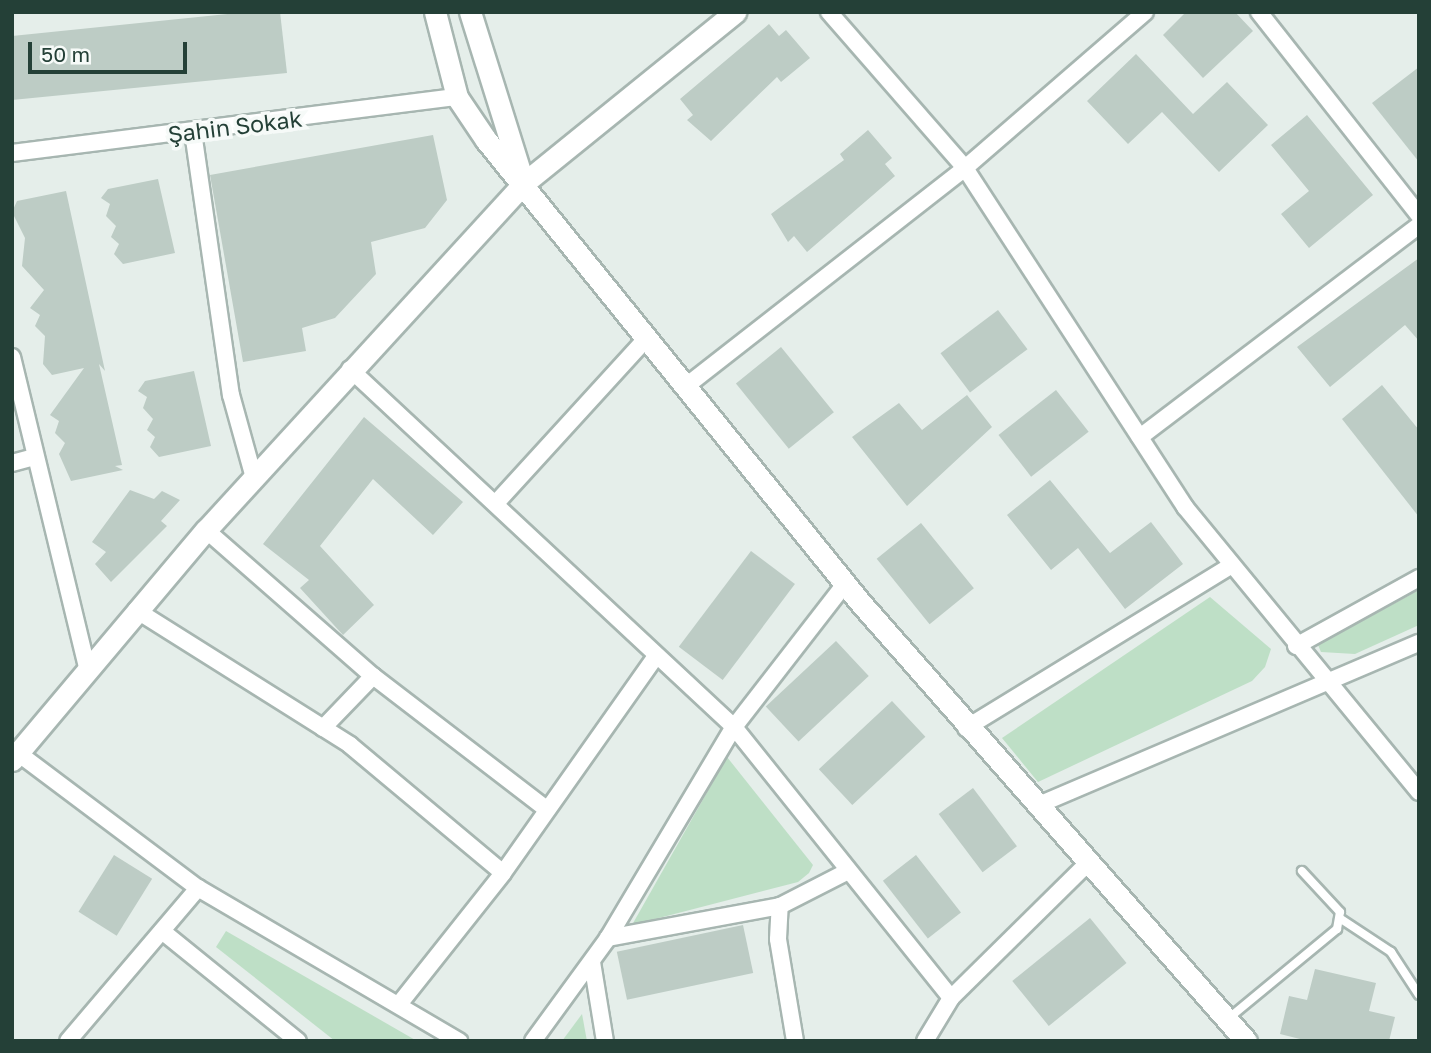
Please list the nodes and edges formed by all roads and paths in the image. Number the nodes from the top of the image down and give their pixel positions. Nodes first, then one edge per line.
1 (435, 12) edge
2 (470, 12) edge
3 (735, 12) edge
4 (829, 12) edge
5 (1145, 12) edge
6 (1259, 12) edge
7 (457, 97) junction
8 (193, 132) junction
9 (12, 153) edge
10 (965, 168) junction
11 (524, 183) junction
12 (1419, 215) edge
13 (1419, 225) edge
14 (644, 341) junction
15 (12, 357) edge
16 (350, 369) junction
17 (685, 387) junction
18 (1140, 437) junction
19 (35, 457) junction
20 (12, 463) edge
21 (254, 478) junction
22 (497, 502) junction
23 (206, 530) junction
24 (1232, 565) junction
25 (1419, 578) edge
26 (845, 584) junction
27 (136, 610) junction
28 (1419, 643) edge
29 (1296, 646) junction
30 (656, 656) junction
31 (87, 668) junction
32 (373, 676) junction
33 (1325, 682) junction
34 (734, 727) junction
35 (323, 728) junction
36 (966, 728) junction
37 (15, 756) edge
38 (1419, 792) edge
39 (1036, 806) junction
40 (545, 808) junction
41 (1086, 865) junction
42 (848, 871) junction
43 (1302, 871) dead end
44 (503, 873) junction
45 (198, 888) junction
46 (780, 906) junction
47 (1341, 919) junction
48 (162, 931) junction
49 (608, 938) junction
50 (592, 962) junction
51 (1419, 995) edge
52 (951, 998) junction
53 (400, 1003) junction
54 (1227, 1020) junction
55 (68, 1041) edge
56 (298, 1041) edge
57 (459, 1041) edge
58 (533, 1041) edge
59 (605, 1041) edge
60 (795, 1041) edge
61 (925, 1041) edge
62 (1246, 1041) edge

1 - 7 street
2 - 11 street
3 - 11 street
4 - 10 street
5 - 10 street
6 - 12 street
7 - 8 street, Şahin Sokak
7 - 11 street
8 - 9 street, Şahin Sokak
8 - 21 street
10 - 17 street
10 - 18 street
11 - 14 street
11 - 16 street
13 - 18 street
14 - 17 street
14 - 22 street
15 - 19 street
16 - 21 street
16 - 22 street
17 - 26 street
18 - 24 street
19 - 20 street
19 - 31 street
21 - 23 street
22 - 30 street
23 - 27 street
23 - 32 street
24 - 29 street
24 - 36 street
25 - 29 street
26 - 34 street
26 - 36 street
27 - 31 street
27 - 35 street
28 - 33 street
29 - 33 street
30 - 34 street
30 - 40 street
31 - 37 street
32 - 35 street
32 - 40 street
33 - 38 street
33 - 39 street
34 - 42 street
34 - 49 street
35 - 44 street
36 - 39 street
37 - 45 street
39 - 41 street
40 - 44 street
41 - 52 street
41 - 54 street
42 - 46 street
42 - 52 street
43 - 47 lane
44 - 53 street
45 - 48 street
45 - 53 street
46 - 49 street
46 - 60 street
47 - 51 lane
47 - 54 lane
48 - 55 street
48 - 56 street
49 - 50 street
50 - 58 street
50 - 59 street
52 - 61 street
53 - 57 street
54 - 62 street

